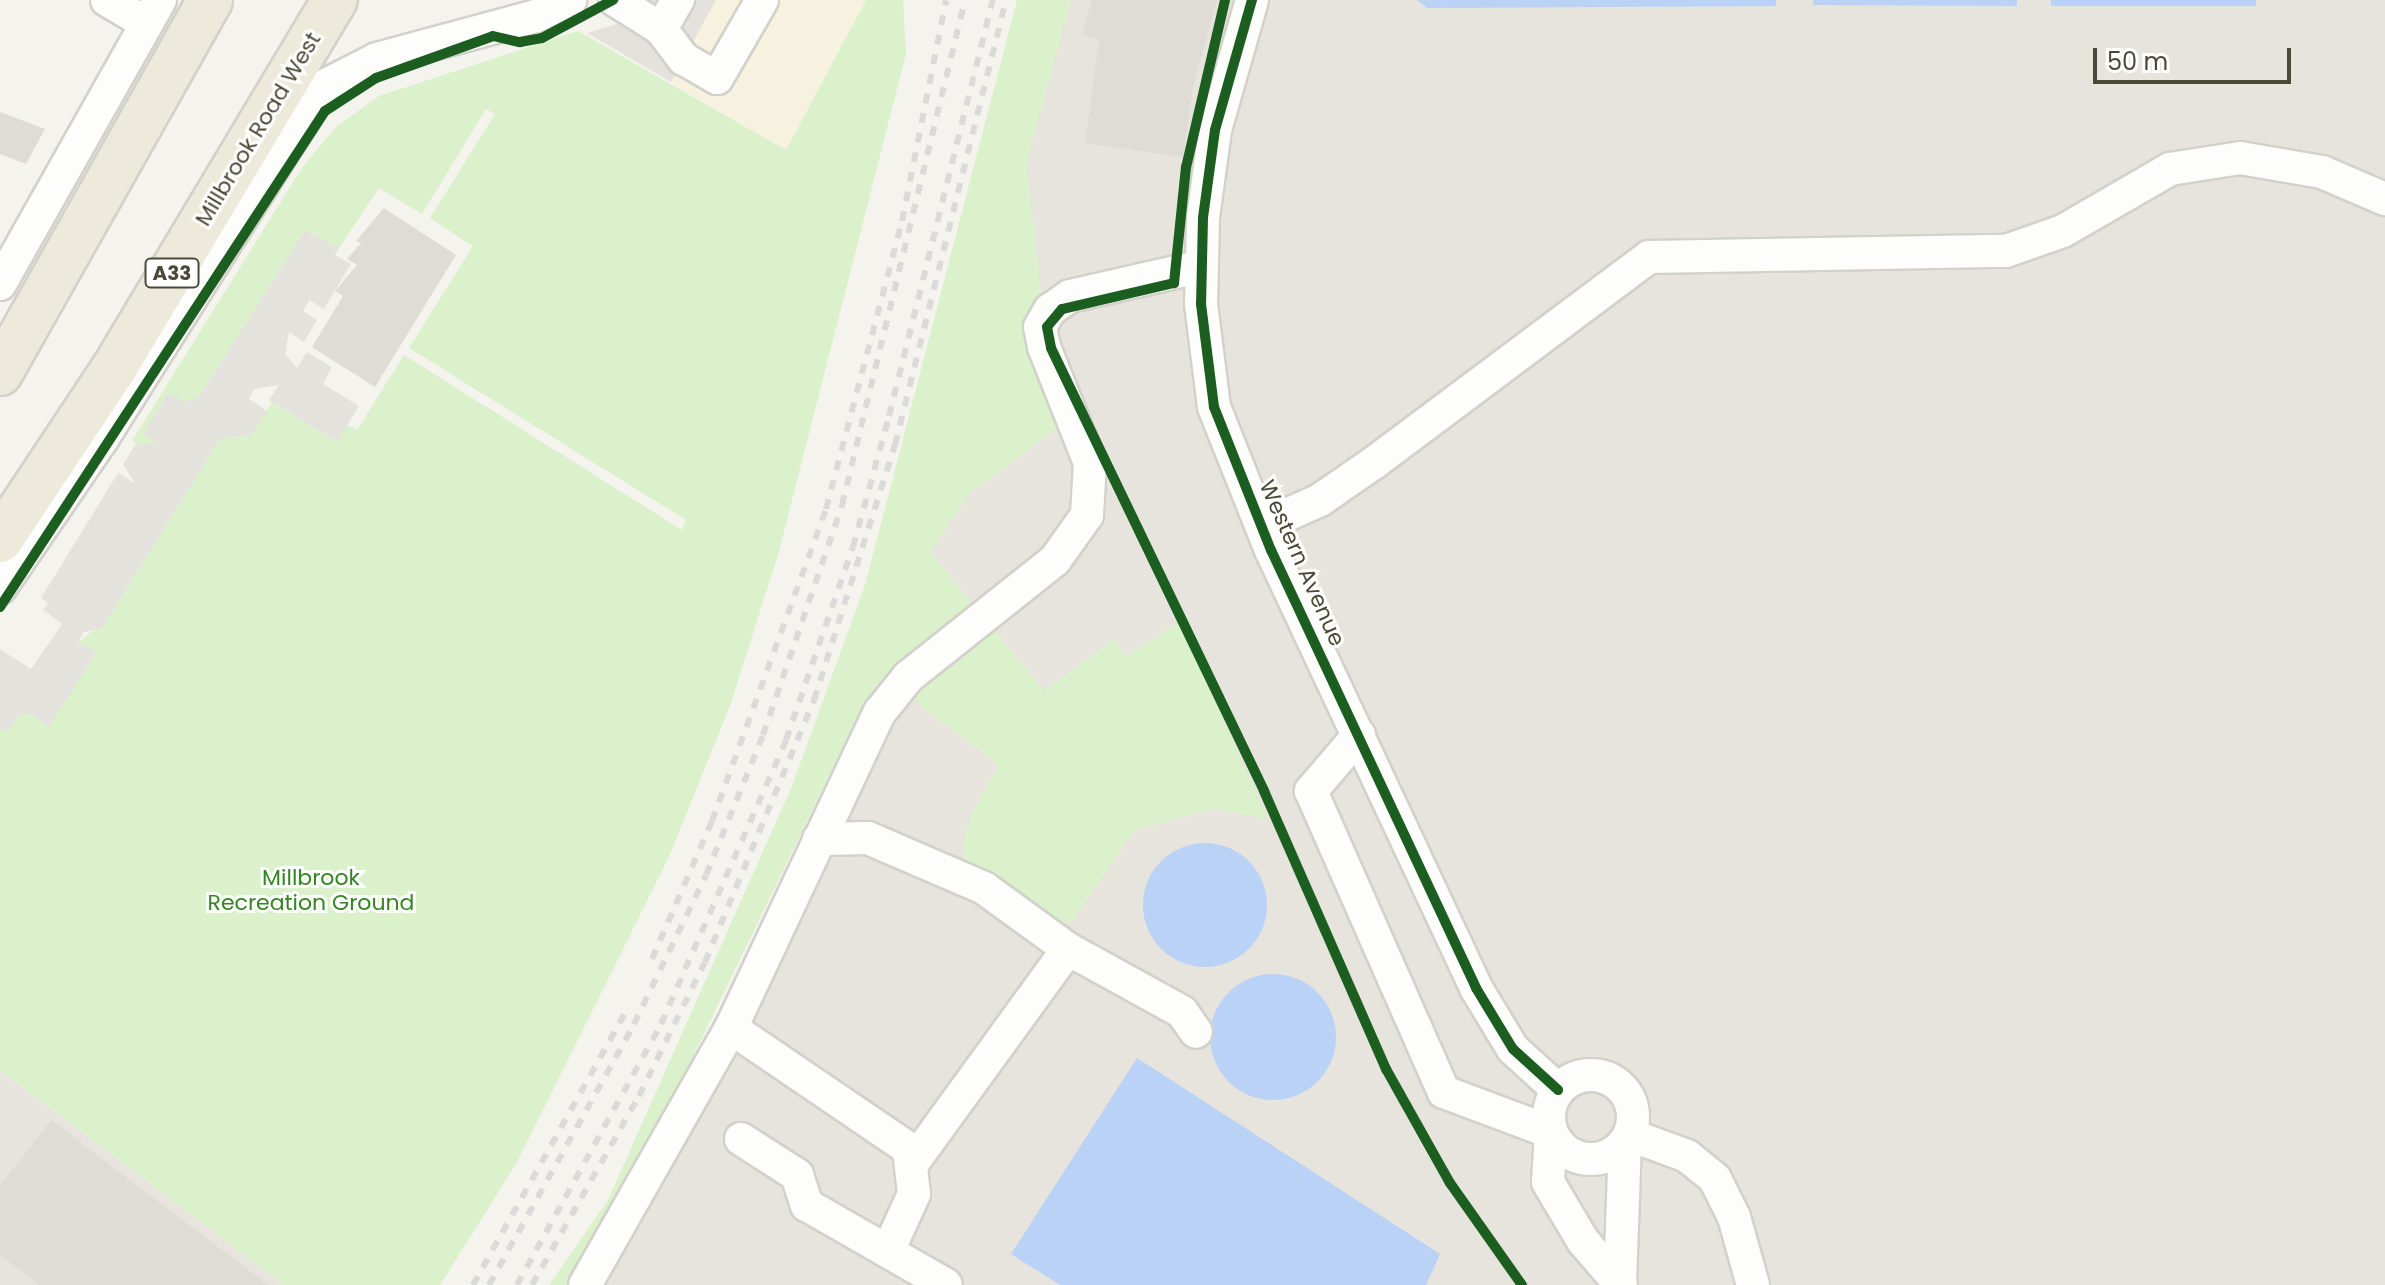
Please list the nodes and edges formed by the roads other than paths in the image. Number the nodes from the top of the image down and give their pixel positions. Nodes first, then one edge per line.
1 (107, 0) edge
2 (210, 0) edge
3 (335, 0) edge
4 (570, 0) edge
5 (615, 0) edge
6 (678, 0) edge
7 (762, 0) edge
8 (1252, 0) edge
9 (534, 8) edge
10 (153, 12) edge
11 (661, 29) junction
12 (2385, 199) edge
13 (12, 234) edge
14 (1202, 266) junction
15 (0, 284) edge
16 (0, 373) edge
17 (1262, 526) junction
18 (0, 540) edge
19 (0, 588) edge
20 (1359, 735) junction
21 (819, 839) junction
22 (1068, 949) junction
23 (731, 1028) junction
24 (1196, 1032) dead end
25 (1558, 1090) junction
26 (1551, 1132) junction
27 (741, 1139) dead end
28 (1627, 1139) junction
29 (911, 1165) junction
30 (888, 1251) junction
31 (1621, 1284) edge
32 (585, 1285) edge
33 (946, 1285) edge
34 (1753, 1285) edge

1 - 10 street
2 - 16 highway
3 - 18 highway, Millbrook Road West / A33
4 - 9 street
5 - 11 street
6 - 11 street
7 - 11 street
8 - 14 street, Western Avenue
9 - 19 street
10 - 13 street
12 - 17 street
13 - 15 street
14 - 17 street, Western Avenue
14 - 21 street
17 - 20 street, Western Avenue
20 - 25 street, Western Avenue
20 - 26 street
21 - 22 street
21 - 23 street
22 - 24 street
22 - 29 street
23 - 29 street
23 - 32 street
25 - 26 street
25 - 28 street
26 - 28 street
26 - 31 street
27 - 30 street
28 - 31 street
28 - 34 street
29 - 30 street
30 - 33 street

